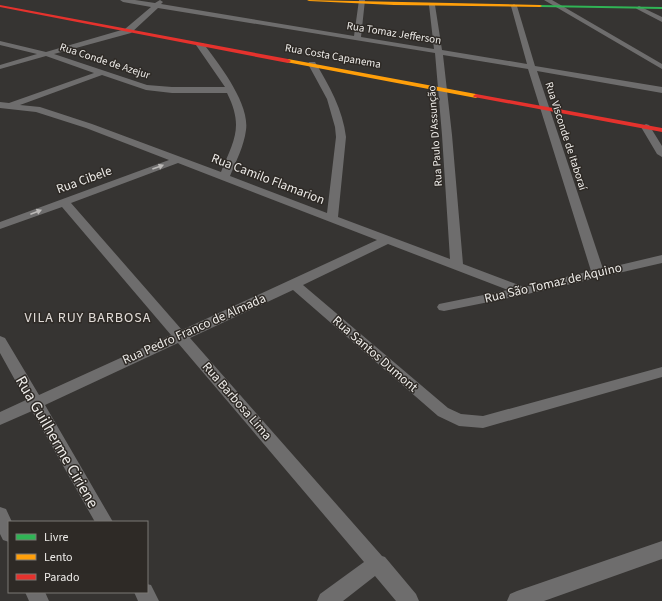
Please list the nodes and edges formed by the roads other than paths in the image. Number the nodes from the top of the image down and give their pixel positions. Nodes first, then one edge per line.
1 (123, 0) edge
2 (162, 0) edge
3 (310, 0) edge
4 (348, 0) edge
5 (362, 2) edge
6 (383, 2) edge
7 (470, 3) edge
8 (553, 3) edge
9 (432, 5) junction
10 (662, 5) edge
11 (0, 6) edge
12 (156, 6) junction
13 (514, 6) junction
14 (639, 8) junction
15 (662, 8) edge
16 (662, 20) edge
17 (128, 31) junction
18 (357, 38) junction
19 (0, 43) edge
20 (200, 45) junction
21 (440, 52) junction
22 (46, 54) junction
23 (658, 63) edge
24 (312, 64) junction
25 (0, 67) edge
26 (662, 67) edge
27 (532, 69) junction
28 (101, 73) junction
29 (444, 89) junction
30 (229, 90) junction
31 (662, 90) edge
32 (3, 106) edge
33 (545, 110) junction
34 (646, 127) junction
35 (662, 130) edge
36 (662, 154) edge
37 (178, 160) junction
38 (224, 177) junction
39 (64, 202) junction
40 (332, 218) junction
41 (0, 226) edge
42 (388, 239) junction
43 (662, 259) edge
44 (456, 266) junction
45 (598, 273) junction
46 (294, 284) junction
47 (523, 291) junction
48 (444, 307) dead end
49 (180, 336) junction
50 (0, 341) edge
51 (662, 372) edge
52 (34, 403) junction
53 (0, 419) edge
54 (0, 515) edge
55 (103, 521) edge
56 (8, 532) edge
57 (662, 550) edge
58 (378, 563) junction
59 (328, 601) edge
60 (409, 601) edge
61 (517, 601) edge

1 - 12 street, Rua Tomaz Jefferson
2 - 12 street
3 - 5 main road
4 - 5 main road
5 - 6 main road
5 - 18 street
6 - 7 main road
6 - 9 main road
7 - 8 main road
7 - 9 main road
7 - 13 main road
8 - 10 main road
8 - 13 main road
8 - 14 main road
8 - 23 street
9 - 21 street, Rua Paulo D'Assunção
11 - 17 main road, Rua Costa Capanema
12 - 17 street
12 - 18 street, Rua Tomaz Jefferson
13 - 27 street, Rua Visconde de Itaboraí
14 - 15 main road
14 - 16 street
17 - 20 main road, Rua Costa Capanema
17 - 22 street
18 - 21 street, Rua Tomaz Jefferson
19 - 22 street, Rua Conde de Azejur
20 - 24 main road, Rua Costa Capanema
20 - 30 street
21 - 27 street, Rua Tomaz Jefferson
21 - 29 street, Rua Paulo D'Assunção
22 - 25 street
22 - 28 street, Rua Conde de Azejur
23 - 26 street
24 - 29 main road, Rua Costa Capanema
24 - 40 street
27 - 31 street, Rua Tomaz Jefferson
27 - 33 street, Rua Visconde de Itaboraí
28 - 30 street, Rua Conde de Azejur
28 - 32 street
29 - 33 main road, Rua Costa Capanema
29 - 44 street, Rua Paulo D'Assunção
30 - 38 street
32 - 37 street, Rua Camilo Flamarion
33 - 34 main road, Rua Costa Capanema
33 - 45 street, Rua Visconde de Itaboraí
34 - 35 main road, Rua Costa Capanema
34 - 36 street
37 - 38 street, Rua Camilo Flamarion
39 -> 37 street, Rua Cibele
38 - 40 street, Rua Camilo Flamarion
41 -> 39 street, Rua Cibele
39 - 49 street, Rua Barbosa Lima
40 - 42 street, Rua Camilo Flamarion
42 - 44 street, Rua Camilo Flamarion
42 - 46 street, Rua Pedro Franco de Almada
43 - 45 street, Rua São Tomaz de Aquino
44 - 47 street, Rua Camilo Flamarion
45 - 47 street, Rua São Tomaz de Aquino
46 - 49 street, Rua Pedro Franco de Almada
46 - 51 street, Rua Santos Dumont
47 - 48 street, Rua São Tomaz de Aquino
49 - 52 street, Rua Pedro Franco de Almada
49 - 58 street, Rua Barbosa Lima
50 - 52 street, Rua Guilherme Ciriene
52 - 53 street, Rua Pedro Franco de Almada
52 - 55 street, Rua Guilherme Ciriene
54 - 56 street
57 - 61 street
58 - 59 street
58 - 60 street, Rua Barbosa Lima

